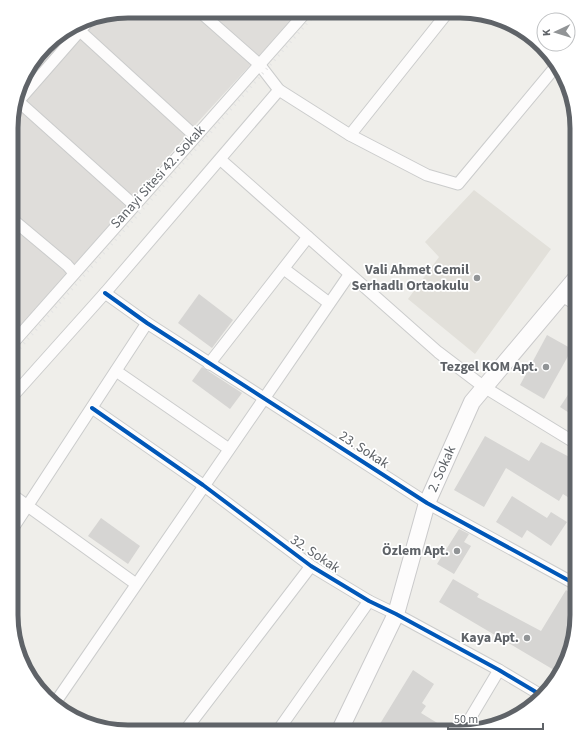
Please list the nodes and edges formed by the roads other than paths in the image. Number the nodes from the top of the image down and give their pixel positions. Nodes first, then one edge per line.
1 (207, 18) edge
2 (301, 18) edge
3 (443, 18) edge
4 (83, 28) edge
5 (80, 31) junction
6 (259, 64) junction
7 (553, 70) edge
8 (279, 90) junction
9 (24, 94) edge
10 (21, 107) edge
11 (350, 135) junction
12 (195, 136) junction
13 (221, 160) junction
14 (134, 205) junction
15 (18, 224) edge
16 (308, 237) junction
17 (284, 269) junction
18 (74, 273) junction
19 (349, 275) junction
20 (570, 286) edge
21 (105, 293) junction
22 (562, 296) junction
23 (570, 301) edge
24 (329, 303) junction
25 (147, 323) junction
26 (18, 337) edge
27 (209, 364) junction
28 (116, 371) junction
29 (484, 387) junction
30 (18, 391) edge
31 (264, 399) junction
32 (92, 408) junction
33 (570, 440) edge
34 (229, 449) junction
35 (203, 485) junction
36 (18, 499) edge
37 (427, 503) junction
38 (28, 506) junction
39 (18, 520) edge
40 (311, 566) junction
41 (570, 581) edge
42 (136, 584) junction
43 (369, 601) junction
44 (396, 614) junction
45 (499, 670) junction
46 (537, 693) edge
47 (57, 699) edge
48 (189, 725) edge
49 (282, 725) edge
50 (342, 725) edge
51 (466, 725) edge

1 - 6 street
2 - 6 street, Sanayi Sitesi 42. Sokak
3 - 11 street
4 - 5 street
5 - 9 street
5 - 12 street
6 - 8 street
6 - 12 street, Sanayi Sitesi 42. Sokak
7 - 11 street
8 - 11 street
8 - 13 street
10 - 14 street
12 - 14 street, Sanayi Sitesi 42. Sokak
13 - 16 street
13 - 21 street
14 - 18 street, Sanayi Sitesi 42. Sokak
15 - 18 street
16 - 17 street
16 - 19 street
17 - 24 street
17 - 27 street
18 - 26 street, Sanayi Sitesi 42. Sokak
19 - 24 street
19 - 29 street
20 - 22 street, 2. Sokak
21 - 25 street, 23. Sokak
21 - 30 street
22 - 23 street
22 - 29 street, 2. Sokak
24 - 31 street
25 - 27 street, 23. Sokak
25 - 28 street
27 - 31 street, 23. Sokak
28 - 32 street
28 - 34 street
29 - 33 street
29 - 37 street, 2. Sokak
31 - 34 street
31 - 37 street, 23. Sokak
32 - 35 street, 32. Sokak
32 - 38 street
34 - 35 street
35 - 40 street, 32. Sokak
35 - 42 street
36 - 38 street
37 - 41 street, 23. Sokak
37 - 44 street, 2. Sokak
38 - 39 street
38 - 42 street
40 - 43 street, 32. Sokak
40 - 48 street
42 - 47 street
43 - 44 street, 32. Sokak
43 - 49 street
44 - 45 street, 32. Sokak
44 - 50 street, 2. Sokak
45 - 46 street, 32. Sokak
45 - 51 street

